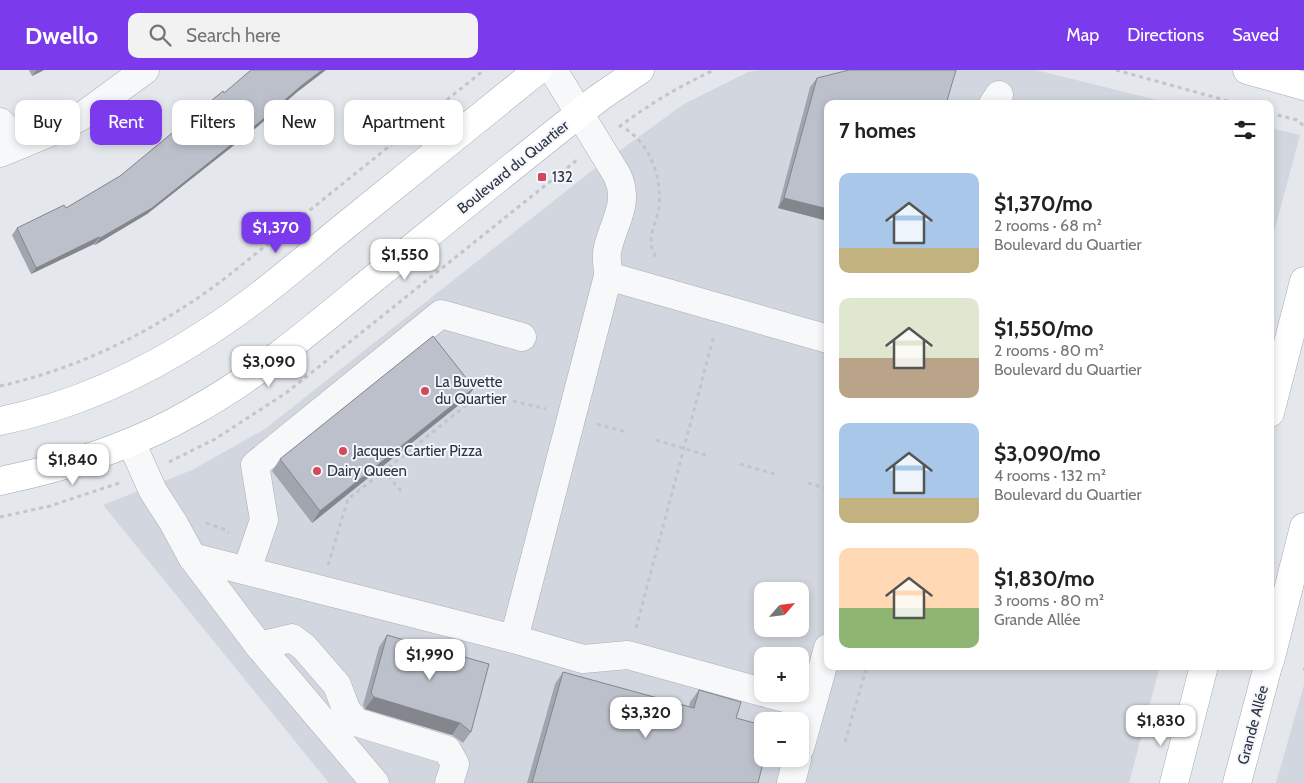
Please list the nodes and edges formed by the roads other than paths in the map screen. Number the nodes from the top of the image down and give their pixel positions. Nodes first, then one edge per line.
1 (145, 70) edge
2 (538, 70) edge
3 (553, 70) edge
4 (640, 70) edge
5 (1246, 70) edge
6 (1304, 86) edge
7 (580, 113) junction
8 (0, 122) edge
9 (11, 148) edge
10 (608, 276) junction
11 (1304, 281) edge
12 (522, 337) dead end
13 (824, 338) edge
14 (1274, 397) edge
15 (0, 420) edge
16 (131, 442) junction
17 (0, 482) edge
18 (1304, 526) edge
19 (192, 557) junction
20 (247, 570) junction
21 (514, 638) junction
22 (1274, 644) edge
23 (260, 646) junction
24 (824, 662) edge
25 (1203, 670) edge
26 (1267, 670) edge
27 (754, 690) edge
28 (800, 702) edge
29 (812, 705) junction
30 (809, 716) edge
31 (795, 767) edge
32 (375, 783) edge
33 (449, 783) edge
34 (791, 783) edge
35 (1174, 783) edge
36 (1238, 783) edge

1 - 9 street
2 - 15 main road
3 - 7 street
4 - 7 main road, Boulevard du Quartier
5 - 6 main road
7 - 10 street
7 - 16 main road, Boulevard du Quartier
8 - 9 street
10 - 13 street
10 - 21 street
11 - 14 main road
12 - 20 street
16 - 17 main road, Boulevard du Quartier
16 - 19 street
18 - 22 main road
19 - 20 street
19 - 23 street
20 - 21 street
21 - 27 street
23 - 32 street
23 - 33 street
24 - 29 street
25 - 35 main road
26 - 36 main road, Grande Allée
28 - 29 street
29 - 30 street
31 - 34 street

